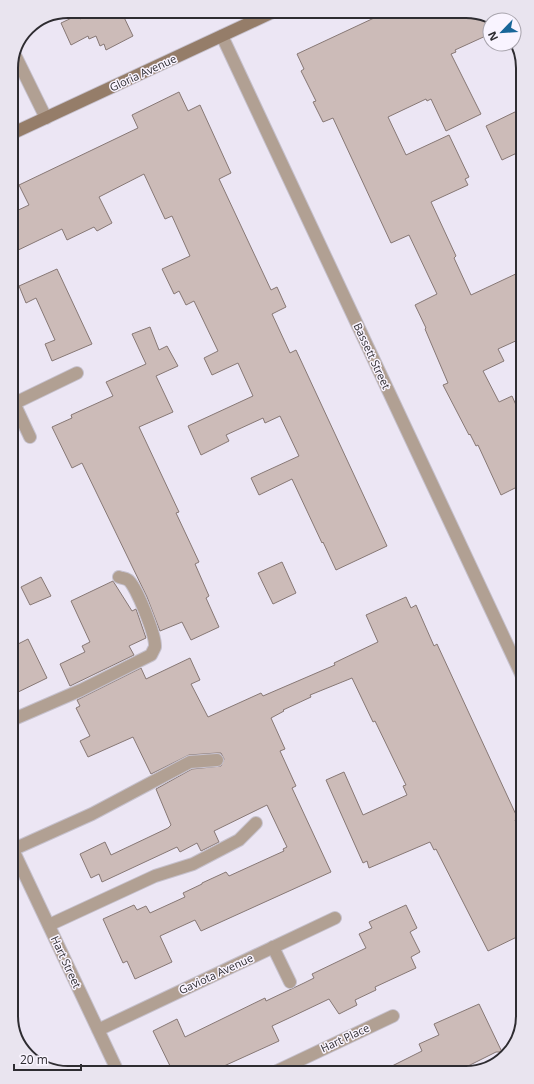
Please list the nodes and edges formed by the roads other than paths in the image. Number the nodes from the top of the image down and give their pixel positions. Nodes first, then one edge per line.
1 (260, 18) edge
2 (222, 36) junction
3 (19, 61) edge
4 (46, 118) junction
5 (18, 131) edge
6 (77, 373) dead end
7 (18, 401) edge
8 (18, 413) edge
9 (30, 437) dead end
10 (118, 577) dead end
11 (516, 663) edge
12 (18, 717) edge
13 (217, 760) dead end
14 (256, 823) dead end
15 (18, 846) edge
16 (18, 860) edge
17 (335, 918) dead end
18 (49, 925) junction
19 (273, 947) junction
20 (290, 982) dead end
21 (393, 1016) dead end
22 (98, 1030) junction
23 (115, 1066) edge
24 (288, 1066) edge

1 - 2 street, Gloria Avenue
2 - 4 street, Gloria Avenue
2 - 11 street, Bassett Street
3 - 4 street
4 - 5 street, Gloria Avenue
6 - 7 street
8 - 9 street
10 - 12 street
13 - 15 street
14 - 18 street
16 - 18 street, Hart Street
17 - 19 street, Gaviota Avenue
18 - 22 street, Hart Street
19 - 20 street
19 - 22 street, Gaviota Avenue
21 - 24 street, Hart Place
22 - 23 street, Hart Street

